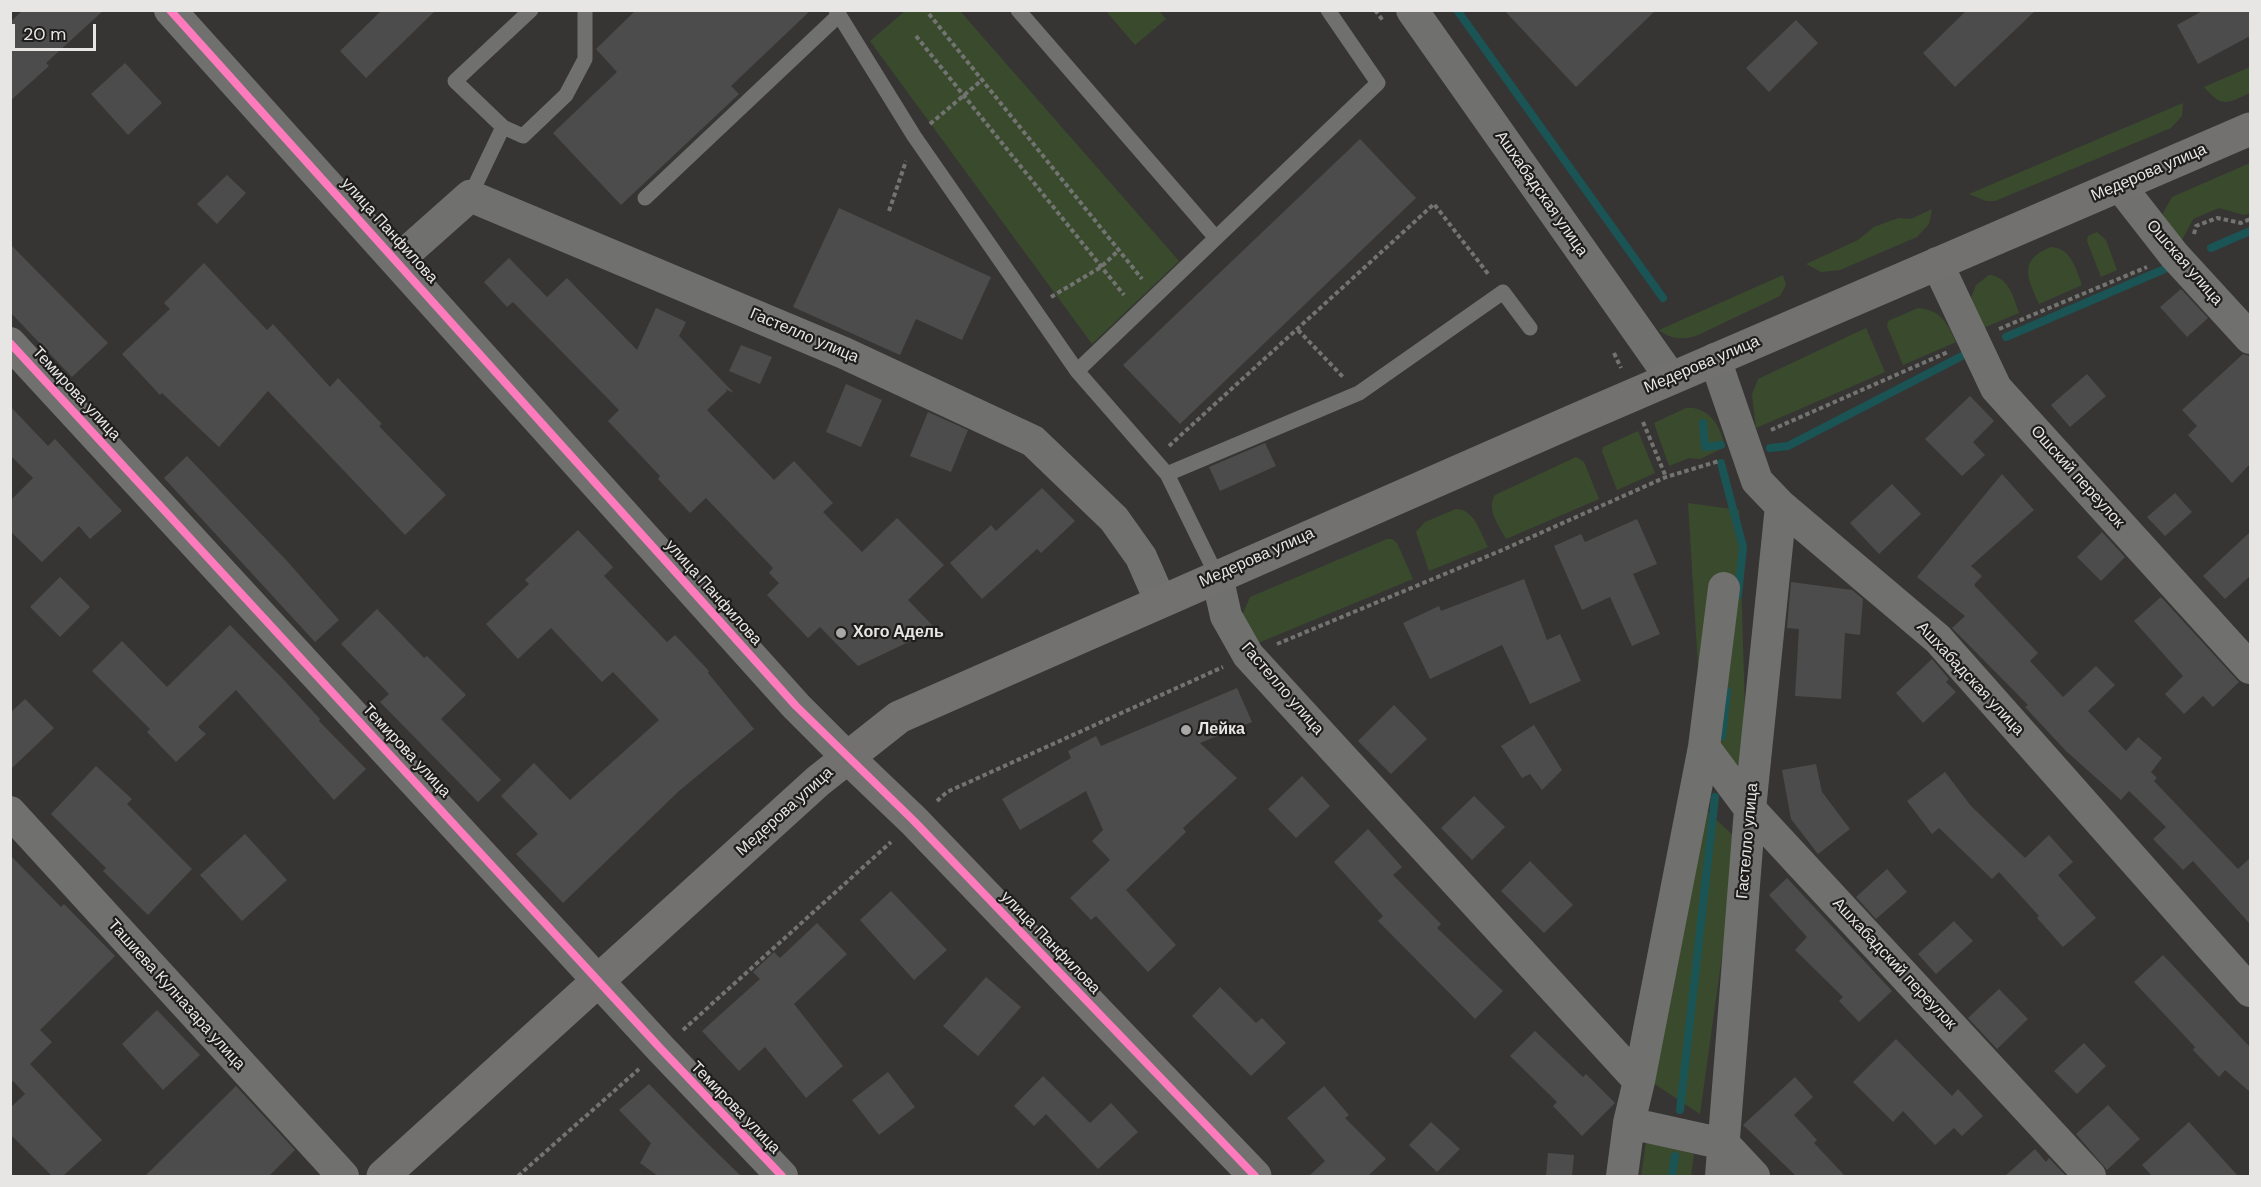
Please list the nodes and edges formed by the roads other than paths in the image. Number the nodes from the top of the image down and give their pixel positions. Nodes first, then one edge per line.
1 (171, 10) edge
2 (531, 10) edge
3 (585, 10) edge
4 (1018, 10) edge
5 (1328, 10) edge
6 (838, 13) edge
7 (1400, 20) edge
8 (503, 127) junction
9 (2250, 129) edge
10 (2120, 186) junction
11 (470, 196) junction
12 (645, 198) dead end
13 (1216, 238) junction
14 (398, 260) junction
15 (1937, 263) junction
16 (1530, 328) dead end
17 (2250, 338) edge
18 (10, 342) edge
19 (1715, 359) junction
20 (1077, 371) junction
21 (1671, 378) junction
22 (1167, 474) junction
23 (1782, 506) junction
24 (1217, 576) junction
25 (1724, 588) dead end
26 (1160, 600) junction
27 (2250, 668) edge
28 (1704, 747) junction
29 (846, 756) junction
30 (1750, 809) junction
31 (10, 812) edge
32 (598, 979) junction
33 (2250, 991) edge
34 (1640, 1081) junction
35 (1629, 1123) junction
36 (1724, 1144) junction
37 (343, 1176) edge
38 (383, 1176) edge
39 (782, 1176) edge
40 (1255, 1176) edge
41 (1622, 1176) edge
42 (1721, 1176) edge
43 (1754, 1176) edge
44 (2090, 1176) edge

1 - 14 street, улица Панфилова
2 - 8 lane
3 - 8 lane
4 - 13 lane
5 - 13 lane
6 - 12 lane
6 - 20 lane
7 - 21 street, Ашхабадская улица
8 - 11 lane
9 - 10 main road, Медерова улица
10 - 15 main road, Медерова улица
10 - 17 street, Ошская улица
11 - 14 street
11 - 26 street, Гастелло улица
13 - 20 lane
14 - 29 street, улица Панфилова
15 - 19 main road, Медерова улица
15 - 27 street, Ошский переулок
16 - 22 lane
18 - 32 street, Темирова улица
19 - 21 main road, Медерова улица
19 - 23 street, Ашхабадская улица
20 - 22 lane
21 - 24 main road, Медерова улица
22 - 24 lane
23 - 30 street, Гастелло улица
23 - 33 street, Ашхабадская улица
24 - 26 main road, Медерова улица
24 - 34 street, Гастелло улица
25 - 28 street
26 - 29 main road, Медерова улица
28 - 30 street, Ашхабадский переулок
28 - 34 street
29 - 32 main road, Медерова улица
29 - 40 main road, улица Панфилова
30 - 36 street, Гастелло улица
30 - 44 street, Ашхабадский переулок
31 - 37 street, Ташиева Кулназара улица
32 - 38 main road, Медерова улица
32 - 39 street, Темирова улица
34 - 35 street
35 - 36 street
35 - 41 street
36 - 42 street, Гастелло улица
36 - 43 street

